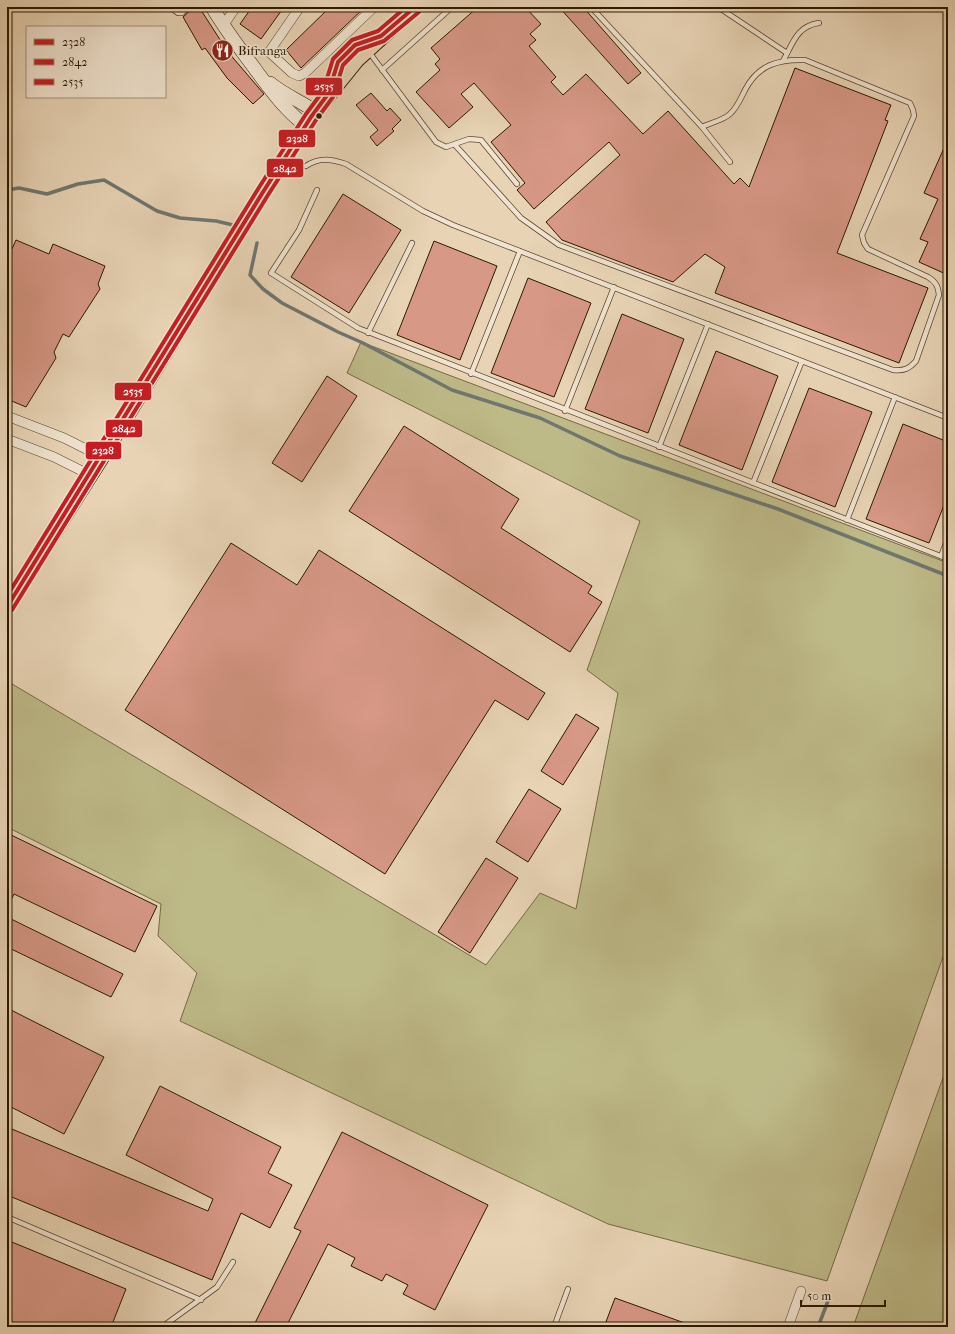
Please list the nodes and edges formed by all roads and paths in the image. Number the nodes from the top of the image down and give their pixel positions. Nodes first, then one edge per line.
1 (170, 7) edge
2 (188, 7) edge
3 (212, 7) edge
4 (236, 7) edge
5 (300, 7) edge
6 (415, 7) edge
7 (452, 7) edge
8 (591, 7) edge
9 (718, 7) edge
10 (372, 9) dead end
11 (819, 23) dead end
12 (223, 26) junction
13 (382, 36) junction
14 (367, 50) junction
15 (787, 53) junction
16 (783, 61) junction
17 (382, 70) junction
18 (258, 73) junction
19 (305, 73) junction
20 (328, 95) junction
21 (316, 112) junction
22 (306, 126) junction
23 (702, 127) junction
24 (455, 145) junction
25 (730, 162) dead end
26 (306, 166) dead end
27 (517, 184) dead end
28 (317, 190) dead end
29 (412, 243) dead end
30 (520, 251) junction
31 (614, 287) junction
32 (708, 324) junction
33 (368, 333) junction
34 (802, 360) junction
35 (471, 374) junction
36 (895, 397) junction
37 (565, 410) junction
38 (7, 416) edge
39 (948, 418) edge
40 (7, 439) edge
41 (659, 447) junction
42 (102, 457) junction
43 (90, 475) junction
44 (753, 484) junction
45 (847, 520) junction
46 (948, 538) edge
47 (941, 556) junction
48 (948, 559) edge
49 (7, 607) edge
50 (7, 1217) edge
51 (233, 1262) dead end
52 (568, 1289) dead end
53 (801, 1291) dead end
54 (201, 1300) junction
55 (162, 1327) edge
56 (554, 1327) edge
57 (788, 1327) edge

1 - 2 lane
3 - 12 street
4 - 12 street
5 - 19 street
6 - 13 main road
7 - 17 lane
8 - 23 lane
9 - 15 lane
10 - 19 street
11 - 15 lane
12 - 18 street
13 - 14 main road
13 - 20 lane
14 - 17 lane
14 - 20 main road
15 - 16 lane
16 - 23 lane
16 - 24 lane
17 - 24 lane
18 - 21 street
18 - 22 street
19 - 20 path
20 - 21 main road
21 - 22 main road
22 - 42 main road
23 - 25 lane
24 - 27 lane
26 - 30 lane
28 - 33 lane
29 - 33 lane
30 - 31 lane
30 - 35 lane
31 - 32 lane
31 - 37 lane
32 - 34 lane
32 - 41 lane
33 - 35 lane
34 - 36 lane
34 - 44 lane
35 - 37 lane
36 - 39 lane
36 - 45 lane
37 - 41 lane
38 - 42 street
40 - 43 street
41 - 44 lane
42 - 43 main road
43 - 49 main road
44 - 45 lane
45 - 47 lane
46 - 47 lane
47 - 48 lane
50 - 54 lane
51 - 54 lane
52 - 56 lane
53 - 57 street
54 - 55 lane

